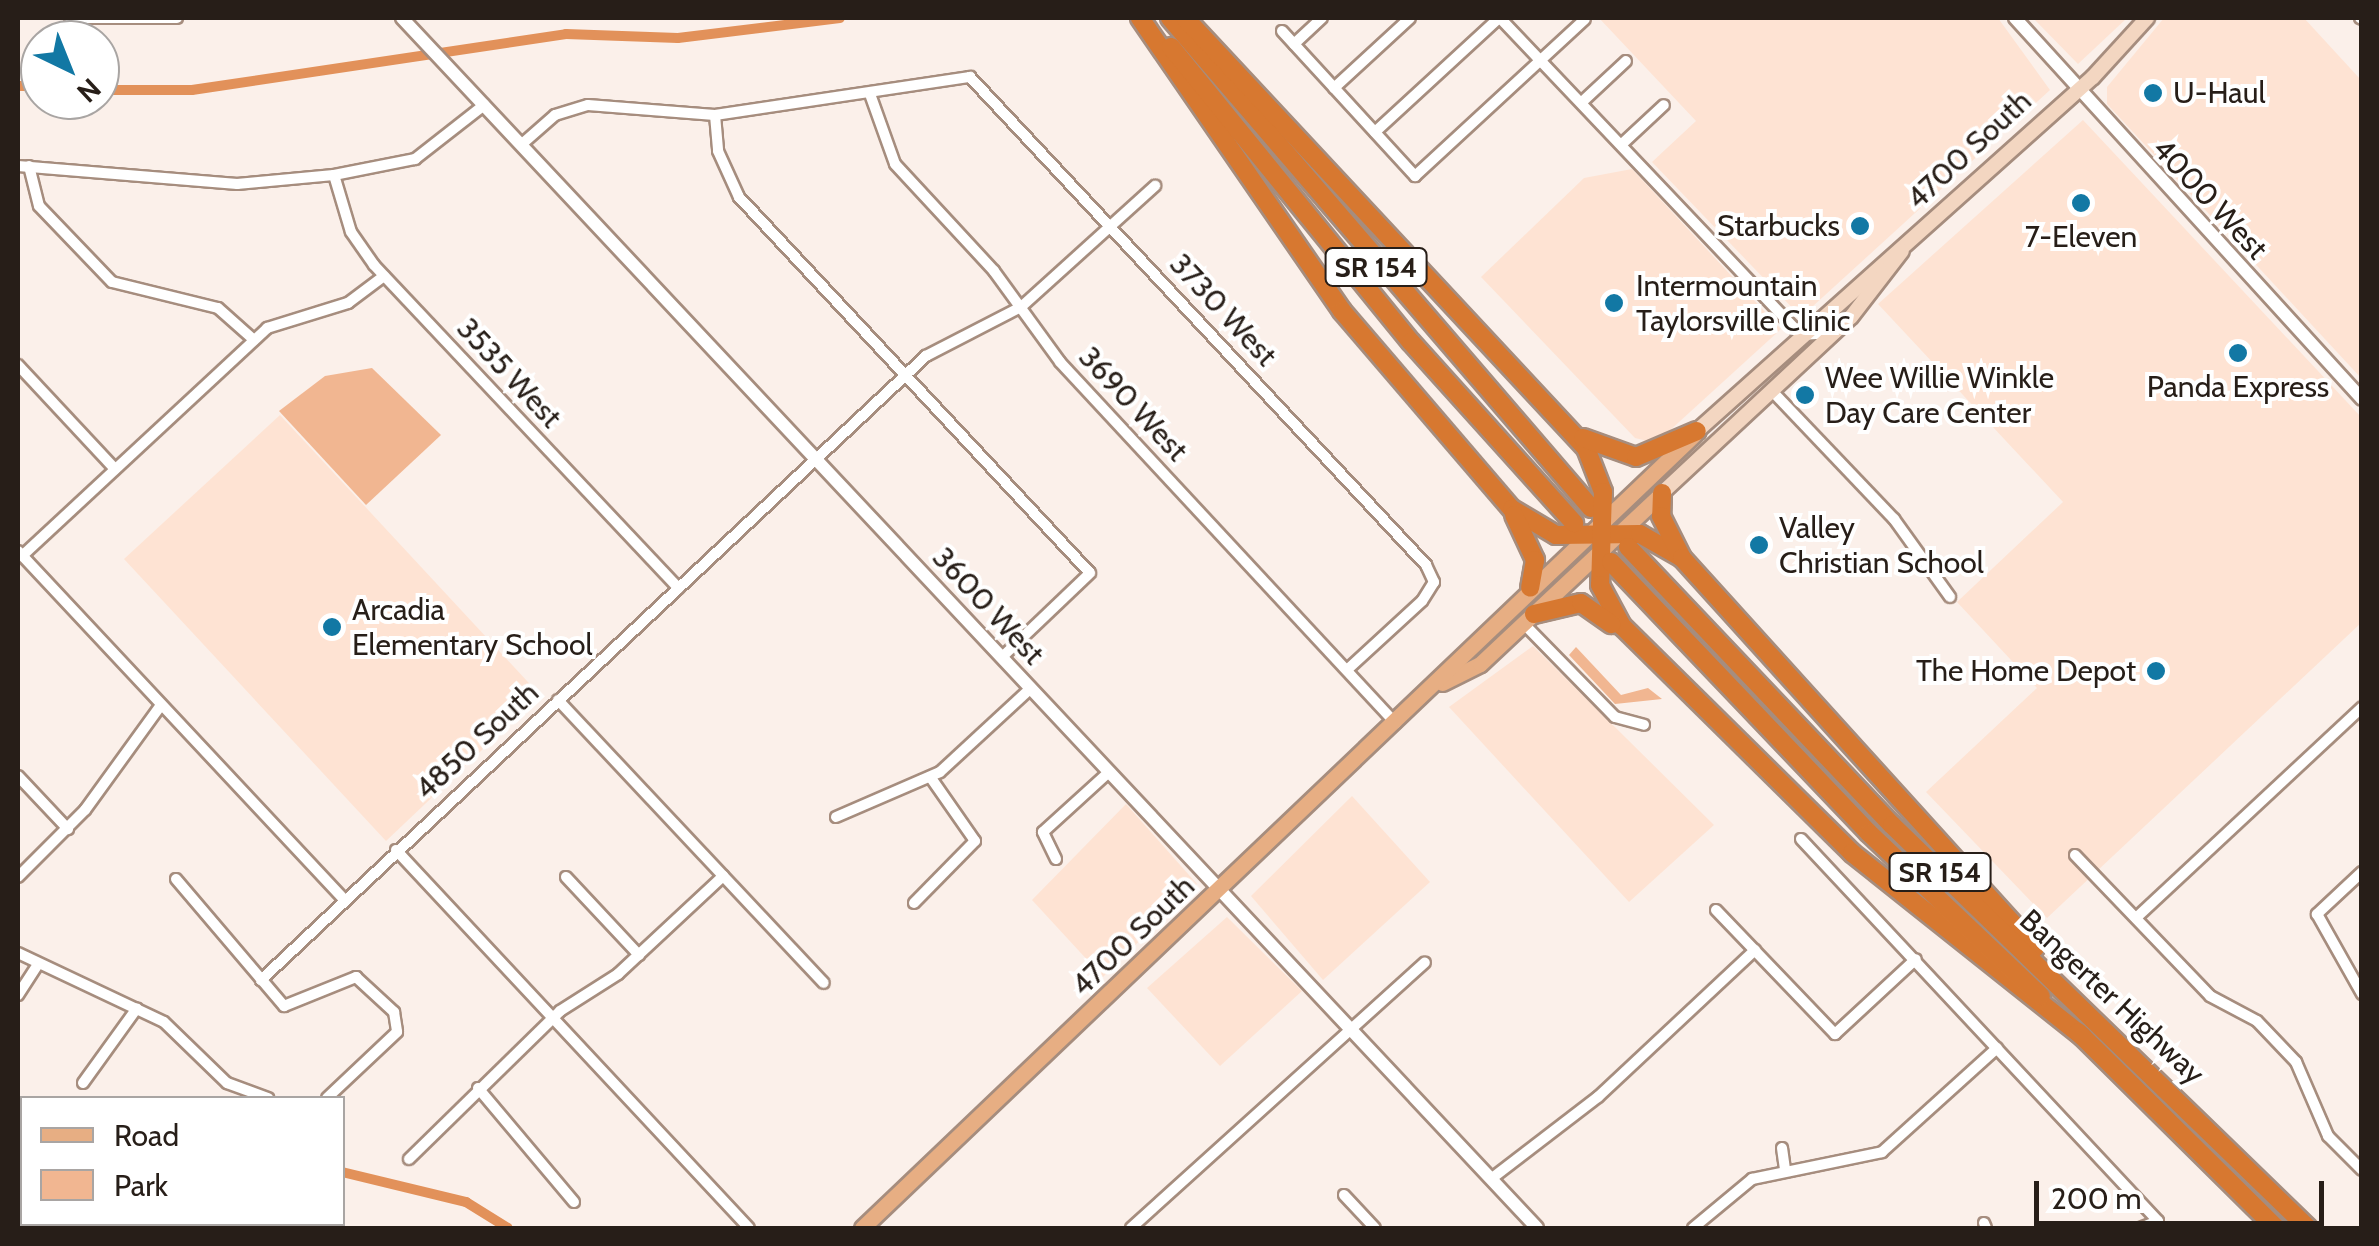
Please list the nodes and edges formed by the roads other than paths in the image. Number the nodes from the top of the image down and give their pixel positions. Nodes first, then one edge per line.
1 (70, 18) edge
2 (177, 18) edge
3 (402, 18) edge
4 (1143, 18) edge
5 (1170, 18) edge
6 (1185, 18) edge
7 (1322, 18) edge
8 (1410, 18) edge
9 (1500, 18) edge
10 (1585, 18) edge
11 (2015, 18) edge
12 (2146, 18) edge
13 (1282, 32) dead end
14 (1294, 44) junction
15 (1540, 61) junction
16 (1626, 61) dead end
17 (1334, 88) junction
18 (2074, 90) junction
19 (870, 94) junction
20 (1582, 102) junction
21 (484, 104) junction
22 (1664, 104) dead end
23 (715, 115) junction
24 (1375, 132) junction
25 (522, 144) junction
26 (1622, 144) junction
27 (23, 166) edge
28 (334, 174) junction
29 (1155, 186) dead end
30 (1111, 228) junction
31 (1902, 250) junction
32 (384, 276) junction
33 (1021, 308) junction
34 (1838, 329) junction
35 (1800, 334) junction
36 (254, 340) junction
37 (18, 365) edge
38 (1791, 373) junction
39 (906, 374) junction
40 (1772, 391) junction
41 (2362, 399) edge
42 (1566, 424) junction
43 (1697, 431) junction
44 (816, 459) junction
45 (115, 470) junction
46 (1662, 494) junction
47 (1506, 502) junction
48 (1602, 535) junction
49 (20, 553) edge
50 (1682, 558) junction
51 (678, 588) junction
52 (1530, 588) junction
53 (1950, 597) dead end
54 (1529, 619) junction
55 (1640, 645) junction
56 (1002, 657) junction
57 (1348, 670) junction
58 (1442, 683) junction
59 (1030, 688) junction
60 (558, 700) junction
61 (162, 705) junction
62 (2362, 707) edge
63 (1397, 724) junction
64 (1644, 725) dead end
65 (1109, 772) junction
66 (18, 776) edge
67 (931, 778) junction
68 (836, 817) dead end
69 (68, 829) junction
70 (1801, 838) dead end
71 (396, 850) junction
72 (2075, 855) dead end
73 (1056, 859) dead end
74 (2362, 872) edge
75 (723, 876) junction
76 (18, 877) edge
77 (566, 877) dead end
78 (176, 879) dead end
79 (1219, 889) junction
80 (344, 901) junction
81 (914, 902) dead end
82 (1716, 910) dead end
83 (2136, 918) junction
84 (1755, 950) junction
85 (18, 954) edge
86 (639, 955) junction
87 (1916, 959) junction
88 (1426, 962) dead end
89 (37, 966) junction
90 (261, 980) junction
91 (824, 983) dead end
92 (2362, 994) edge
93 (18, 995) edge
94 (136, 1008) junction
95 (2090, 1013) junction
96 (552, 1020) junction
97 (1347, 1026) junction
98 (2083, 1037) junction
99 (1997, 1048) junction
100 (82, 1082) dead end
101 (478, 1088) junction
102 (261, 1096) edge
103 (328, 1096) edge
104 (1782, 1148) dead end
105 (409, 1159) dead end
106 (1785, 1170) junction
107 (2362, 1170) edge
108 (1491, 1179) junction
109 (1344, 1195) dead end
110 (574, 1202) dead end
111 (744, 1227) edge
112 (862, 1228) edge
113 (1131, 1228) edge
114 (1374, 1228) edge
115 (1537, 1228) edge
116 (1693, 1228) edge
117 (2140, 1228) edge
118 (2276, 1228) edge
119 (2308, 1228) edge

1 - 2 street
3 - 21 street, 3600 West
4 - 47 highway
4 - 48 highway, Bangerter Highway / SR 154
5 - 48 highway, Bangerter Highway / SR 154
6 - 42 highway
7 - 14 street
8 - 17 street
9 - 15 street
9 - 24 street
10 - 15 street
11 - 18 street, 4000 West
12 - 18 main road, 4700 South
13 - 14 street
14 - 17 street
15 - 20 street
15 - 24 street
16 - 20 street
17 - 24 street
18 - 31 main road, 4700 South
18 - 41 street, 4000 West
19 - 23 street
19 - 30 street, 3730 West
19 - 33 street, 3690 West
20 - 26 street
21 - 25 street, 3600 West
21 - 28 street
22 - 26 street
23 - 25 street
23 - 39 street
25 - 44 street, 3600 West
26 - 35 street
27 - 28 street
27 - 36 street
28 - 32 street, 3535 West
29 - 30 street, 4850 South
30 - 33 street, 4850 South
30 - 57 street, 3730 West
31 - 34 main road, 4700 South
31 - 35 main road, 4700 South
32 - 36 street
32 - 51 street, 3535 West
33 - 39 street, 4850 South
33 - 57 street, 3690 West
34 - 35 street
34 - 38 main road, 4700 South
35 - 38 street
35 - 43 main road, 4700 South
36 - 45 street
37 - 45 street
38 - 40 main road, 4700 South
39 - 44 street, 4850 South
39 - 56 street
40 - 46 main road, 4700 South
40 - 53 street
42 - 43 highway
42 - 48 highway
43 - 48 main road, 4700 South
44 - 51 street, 4850 South
44 - 56 street, 3600 West
45 - 49 street
46 - 48 main road, 4700 South
46 - 50 highway
47 - 48 highway
47 - 52 highway
48 - 50 highway
48 - 52 main road, 4700 South
48 - 54 main road, 4700 South
48 - 55 highway
48 - 95 highway, Bangerter Highway / SR 154
48 - 98 highway, Bangerter Highway / SR 154
49 - 61 street
50 - 95 highway
51 - 60 street, 4850 South
52 - 58 main road, 4700 South
54 - 55 highway
54 - 58 main road, 4700 South
54 - 64 street
55 - 98 highway
56 - 59 street, 3600 West
57 - 63 street, 3690 West
58 - 63 main road, 4700 South
59 - 65 street, 3600 West
59 - 67 street
60 - 71 street, 4850 South
60 - 75 street
61 - 69 street
61 - 80 street
62 - 83 street
63 - 79 main road, 4700 South
65 - 73 street
65 - 79 street, 3600 West
66 - 69 street
67 - 68 street
67 - 81 street
69 - 76 street
70 - 87 street
71 - 80 street, 4850 South
71 - 96 street
72 - 83 street
74 - 92 street
75 - 86 street
75 - 91 street
77 - 86 street
78 - 90 street
79 - 97 street, 3600 West
79 - 112 main road, 4700 South
80 - 90 street, 4850 South
82 - 84 street
83 - 107 street
84 - 87 street
84 - 108 street
85 - 89 street
86 - 96 street
87 - 99 street
88 - 97 street
89 - 93 street
89 - 94 street
90 - 103 street
94 - 100 street
94 - 102 street
95 - 119 highway, Bangerter Highway / SR 154
96 - 101 street
96 - 111 street
97 - 108 street, 3600 West
97 - 113 street
98 - 118 highway, Bangerter Highway / SR 154
99 - 106 street
99 - 117 street
101 - 105 street
101 - 110 street
104 - 106 street
106 - 116 street
108 - 115 street, 3600 West
109 - 114 street

